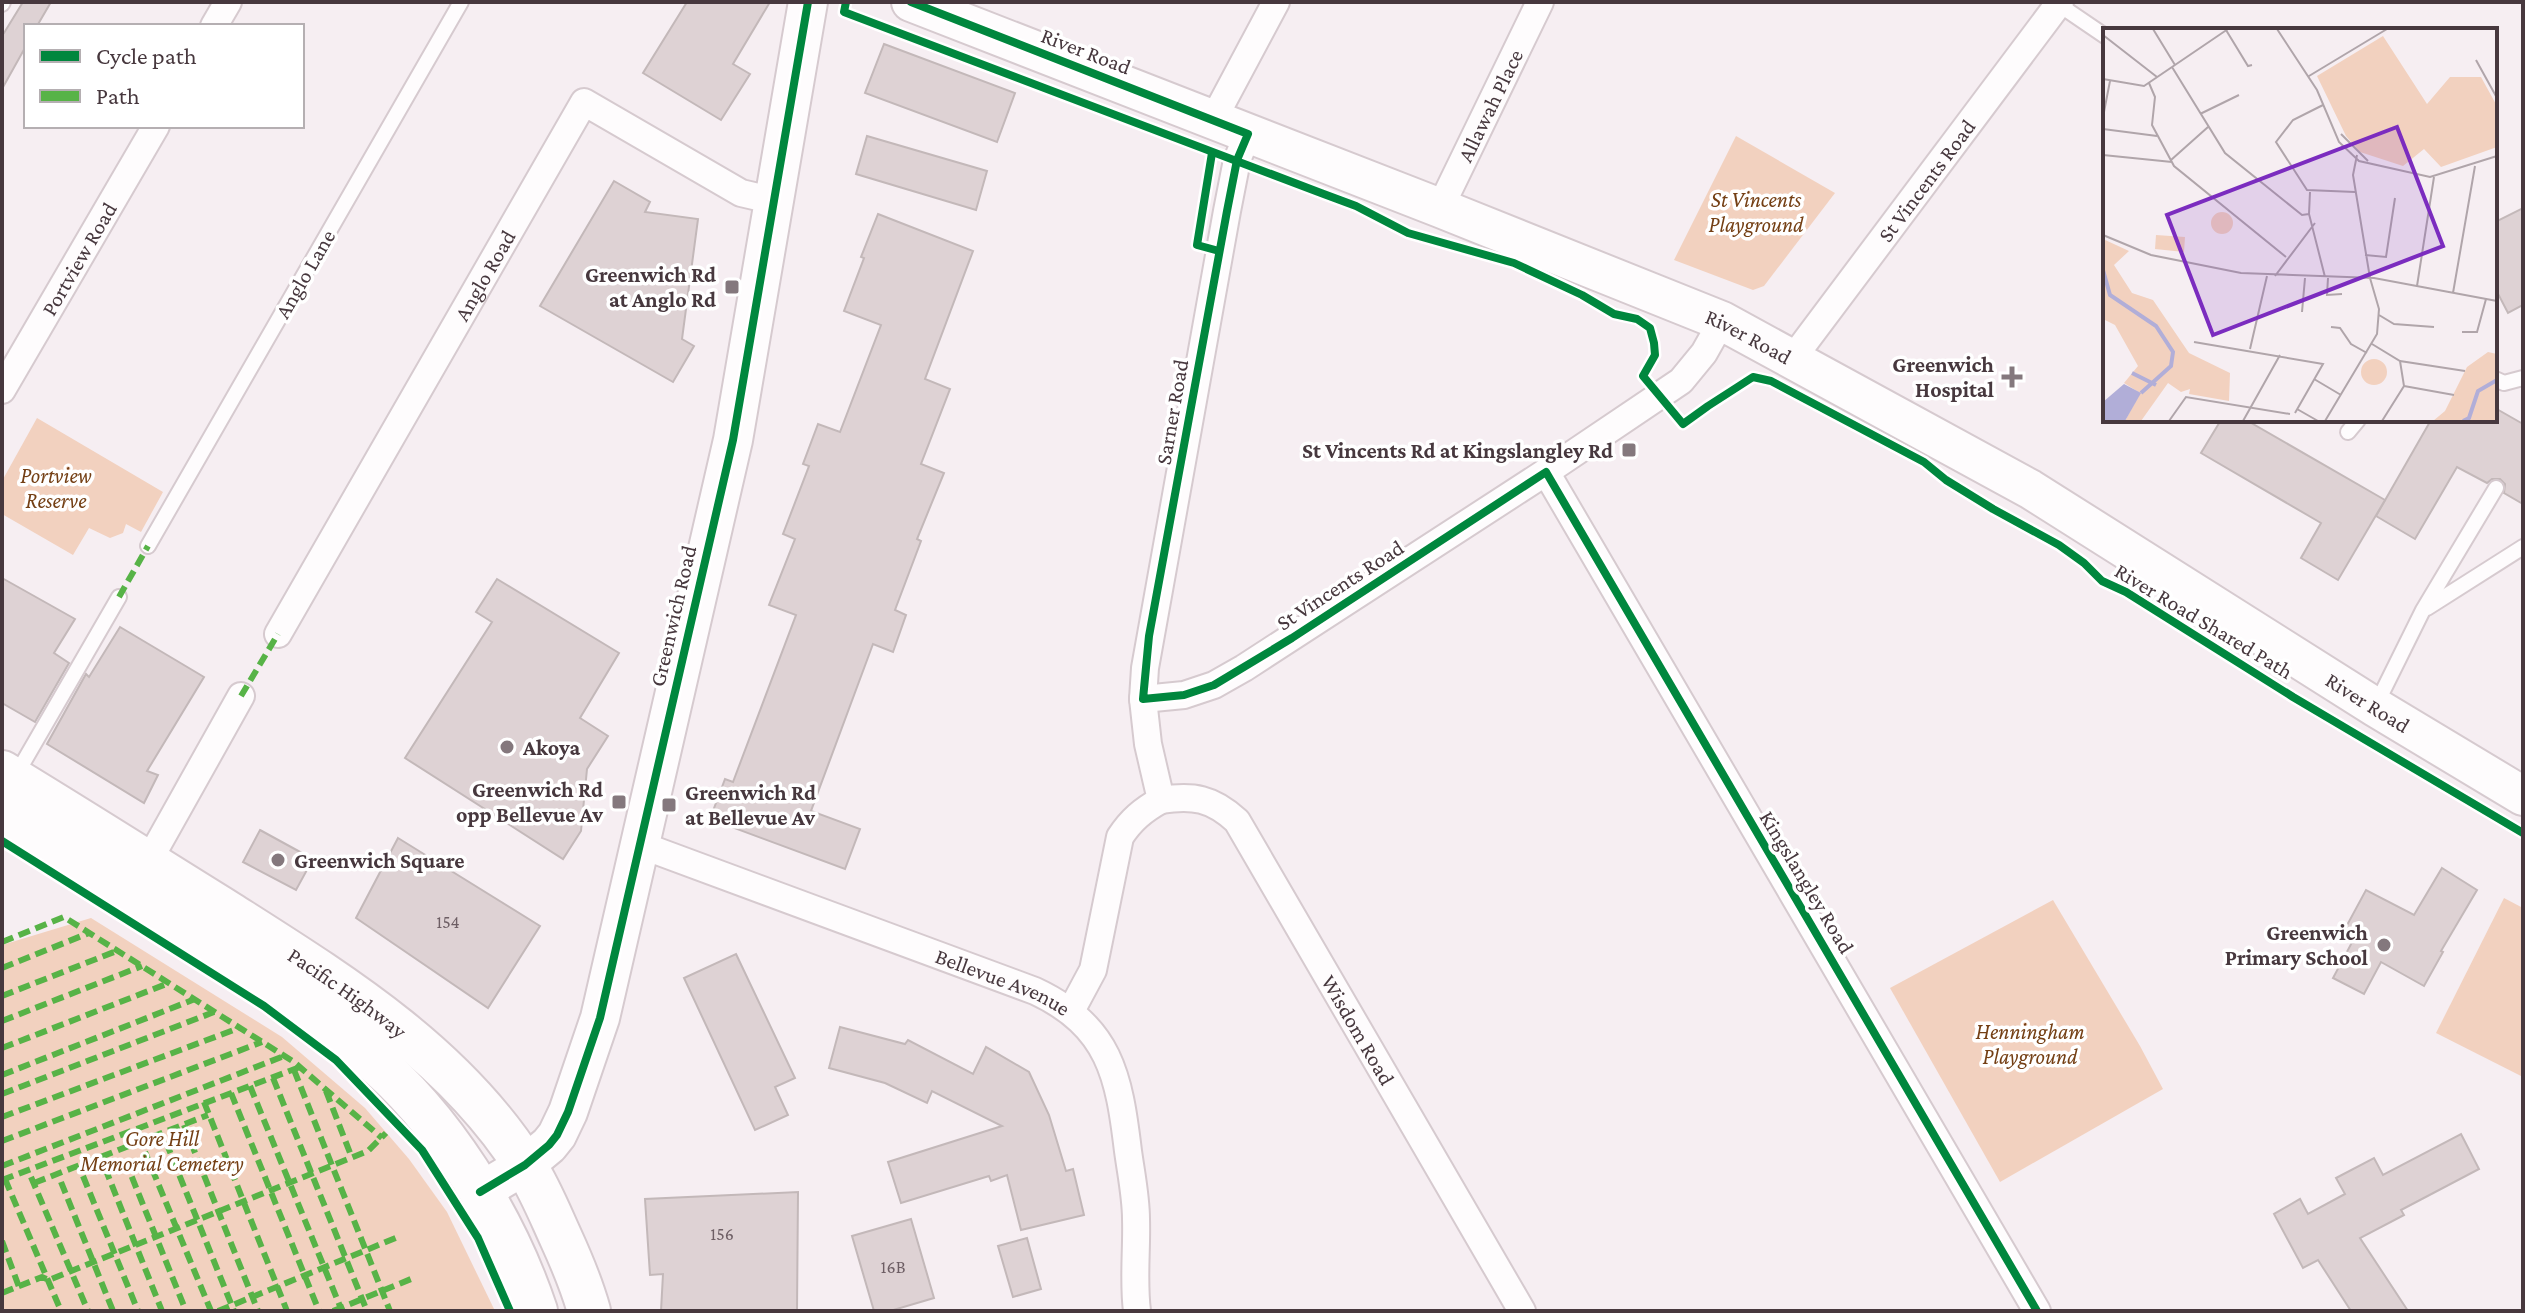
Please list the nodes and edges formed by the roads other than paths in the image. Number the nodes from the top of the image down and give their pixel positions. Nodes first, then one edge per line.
1 (228, 2) edge
2 (461, 2) edge
3 (808, 2) edge
4 (911, 2) edge
5 (1276, 2) edge
6 (1540, 2) edge
7 (2059, 3) edge
8 (215, 24) edge
9 (2103, 35) edge
10 (1213, 120) junction
11 (155, 128) edge
12 (1248, 134) junction
13 (775, 201) junction
14 (1440, 208) junction
15 (1722, 321) junction
16 (1793, 358) junction
17 (2523, 378) edge
18 (2497, 380) edge
19 (2, 390) edge
20 (1546, 472) junction
21 (2496, 488) dead end
22 (148, 546) dead end
23 (2523, 547) edge
24 (119, 597) dead end
25 (2423, 610) junction
26 (278, 634) dead end
27 (241, 696) dead end
28 (1143, 699) junction
29 (2375, 707) junction
30 (6, 788) edge
31 (2523, 796) edge
32 (1161, 800) junction
33 (638, 844) junction
34 (148, 862) junction
35 (1071, 1011) junction
36 (525, 1165) junction
37 (480, 1192) junction
38 (536, 1311) edge
39 (589, 1311) edge
40 (1137, 1311) edge
41 (1522, 1311) edge
42 (2037, 1311) edge

1 - 8 street
2 - 22 lane, Anglo Lane
3 - 13 main road, Greenwich Road
4 - 10 main road, River Road
5 - 10 street
6 - 14 street, Allawah Place
7 - 9 lane
7 - 16 street, St Vincents Road
10 - 12 main road, River Road
11 - 19 street, Portview Road
12 - 14 main road, River Road
12 - 28 street, Sarner Road
13 - 26 street, Anglo Road
13 - 33 main road, Greenwich Road
14 - 15 main road, River Road
15 - 16 main road, River Road
15 - 20 street, St Vincents Road
16 - 29 main road, River Road
17 - 18 lane
20 - 28 street, St Vincents Road
20 - 42 street, Kingslangley Road
21 - 25 lane
23 - 25 lane
24 - 30 lane
25 - 29 lane
27 - 34 street
28 - 32 street, Sarner Road
29 - 31 main road, River Road
30 - 34 main road, Pacific Highway
30 - 37 main road, Pacific Highway
32 - 35 street
32 - 41 street, Wisdom Road
33 - 35 street, Bellevue Avenue
33 - 36 main road, Greenwich Road
34 - 36 main road, Pacific Highway
35 - 40 street, Bellevue Avenue
36 - 37 main road, Greenwich Road
36 - 39 main road, Pacific Highway
37 - 38 main road, Pacific Highway

